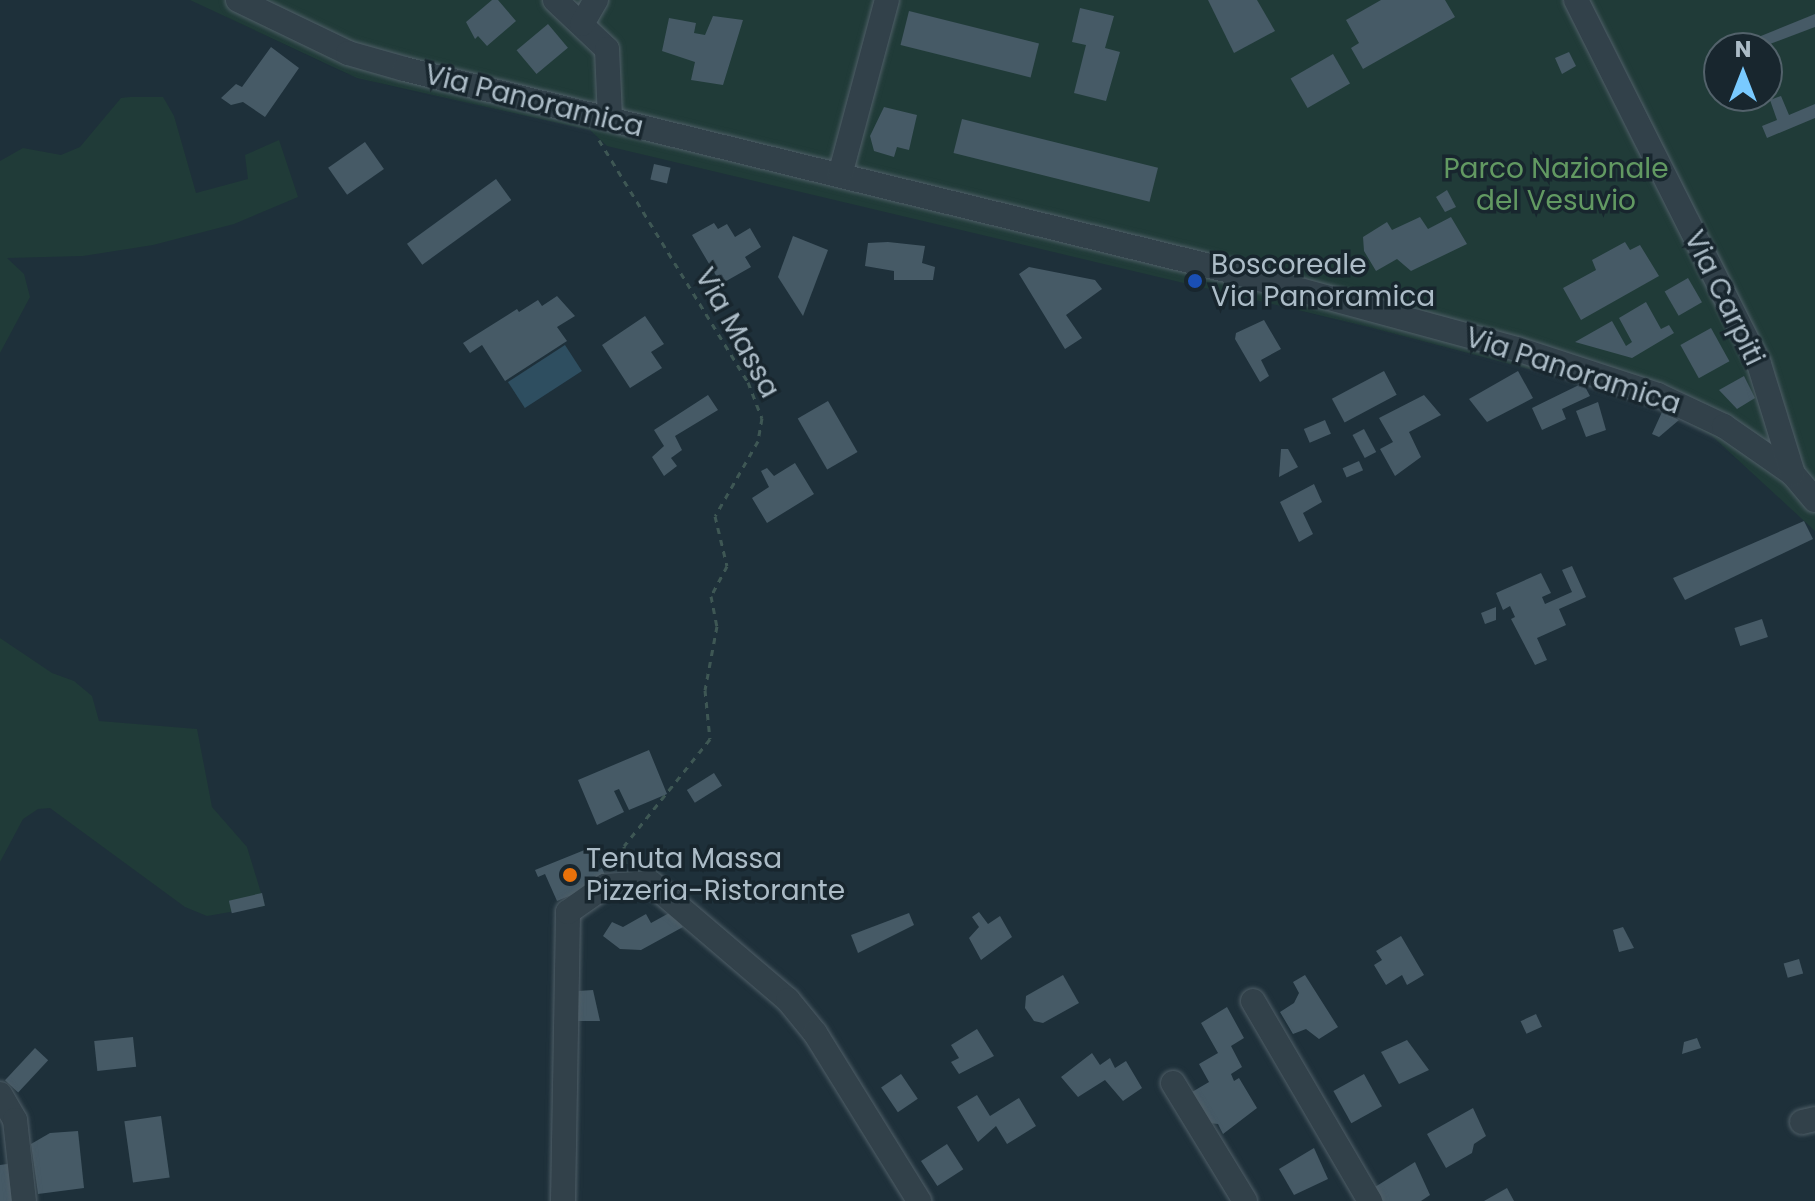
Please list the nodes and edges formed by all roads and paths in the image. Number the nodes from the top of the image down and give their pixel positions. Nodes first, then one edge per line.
1 (238, 0) edge
2 (555, 0) edge
3 (596, 0) edge
4 (887, 0) edge
5 (1576, 0) edge
6 (582, 24) junction
7 (582, 112) junction
8 (610, 119) junction
9 (840, 175) junction
10 (1793, 474) junction
11 (1815, 500) edge
12 (628, 884) junction
13 (1253, 1001) dead end
14 (1173, 1083) dead end
15 (4, 1098) edge
16 (24, 1201) edge
17 (563, 1201) edge
18 (919, 1201) edge
19 (1245, 1201) edge
20 (1370, 1201) edge

1 - 7 street, Via Panoramica
2 - 6 street
3 - 6 street
4 - 9 street
5 - 10 street, Via Carpiti
6 - 8 street
7 - 8 street, Via Panoramica
7 - 12 path, Via Massa
8 - 9 street, Via Panoramica
9 - 10 street, Via Panoramica
10 - 11 street, Via Panoramica
12 - 17 street
12 - 18 street
13 - 20 street
14 - 19 street
15 - 16 street

